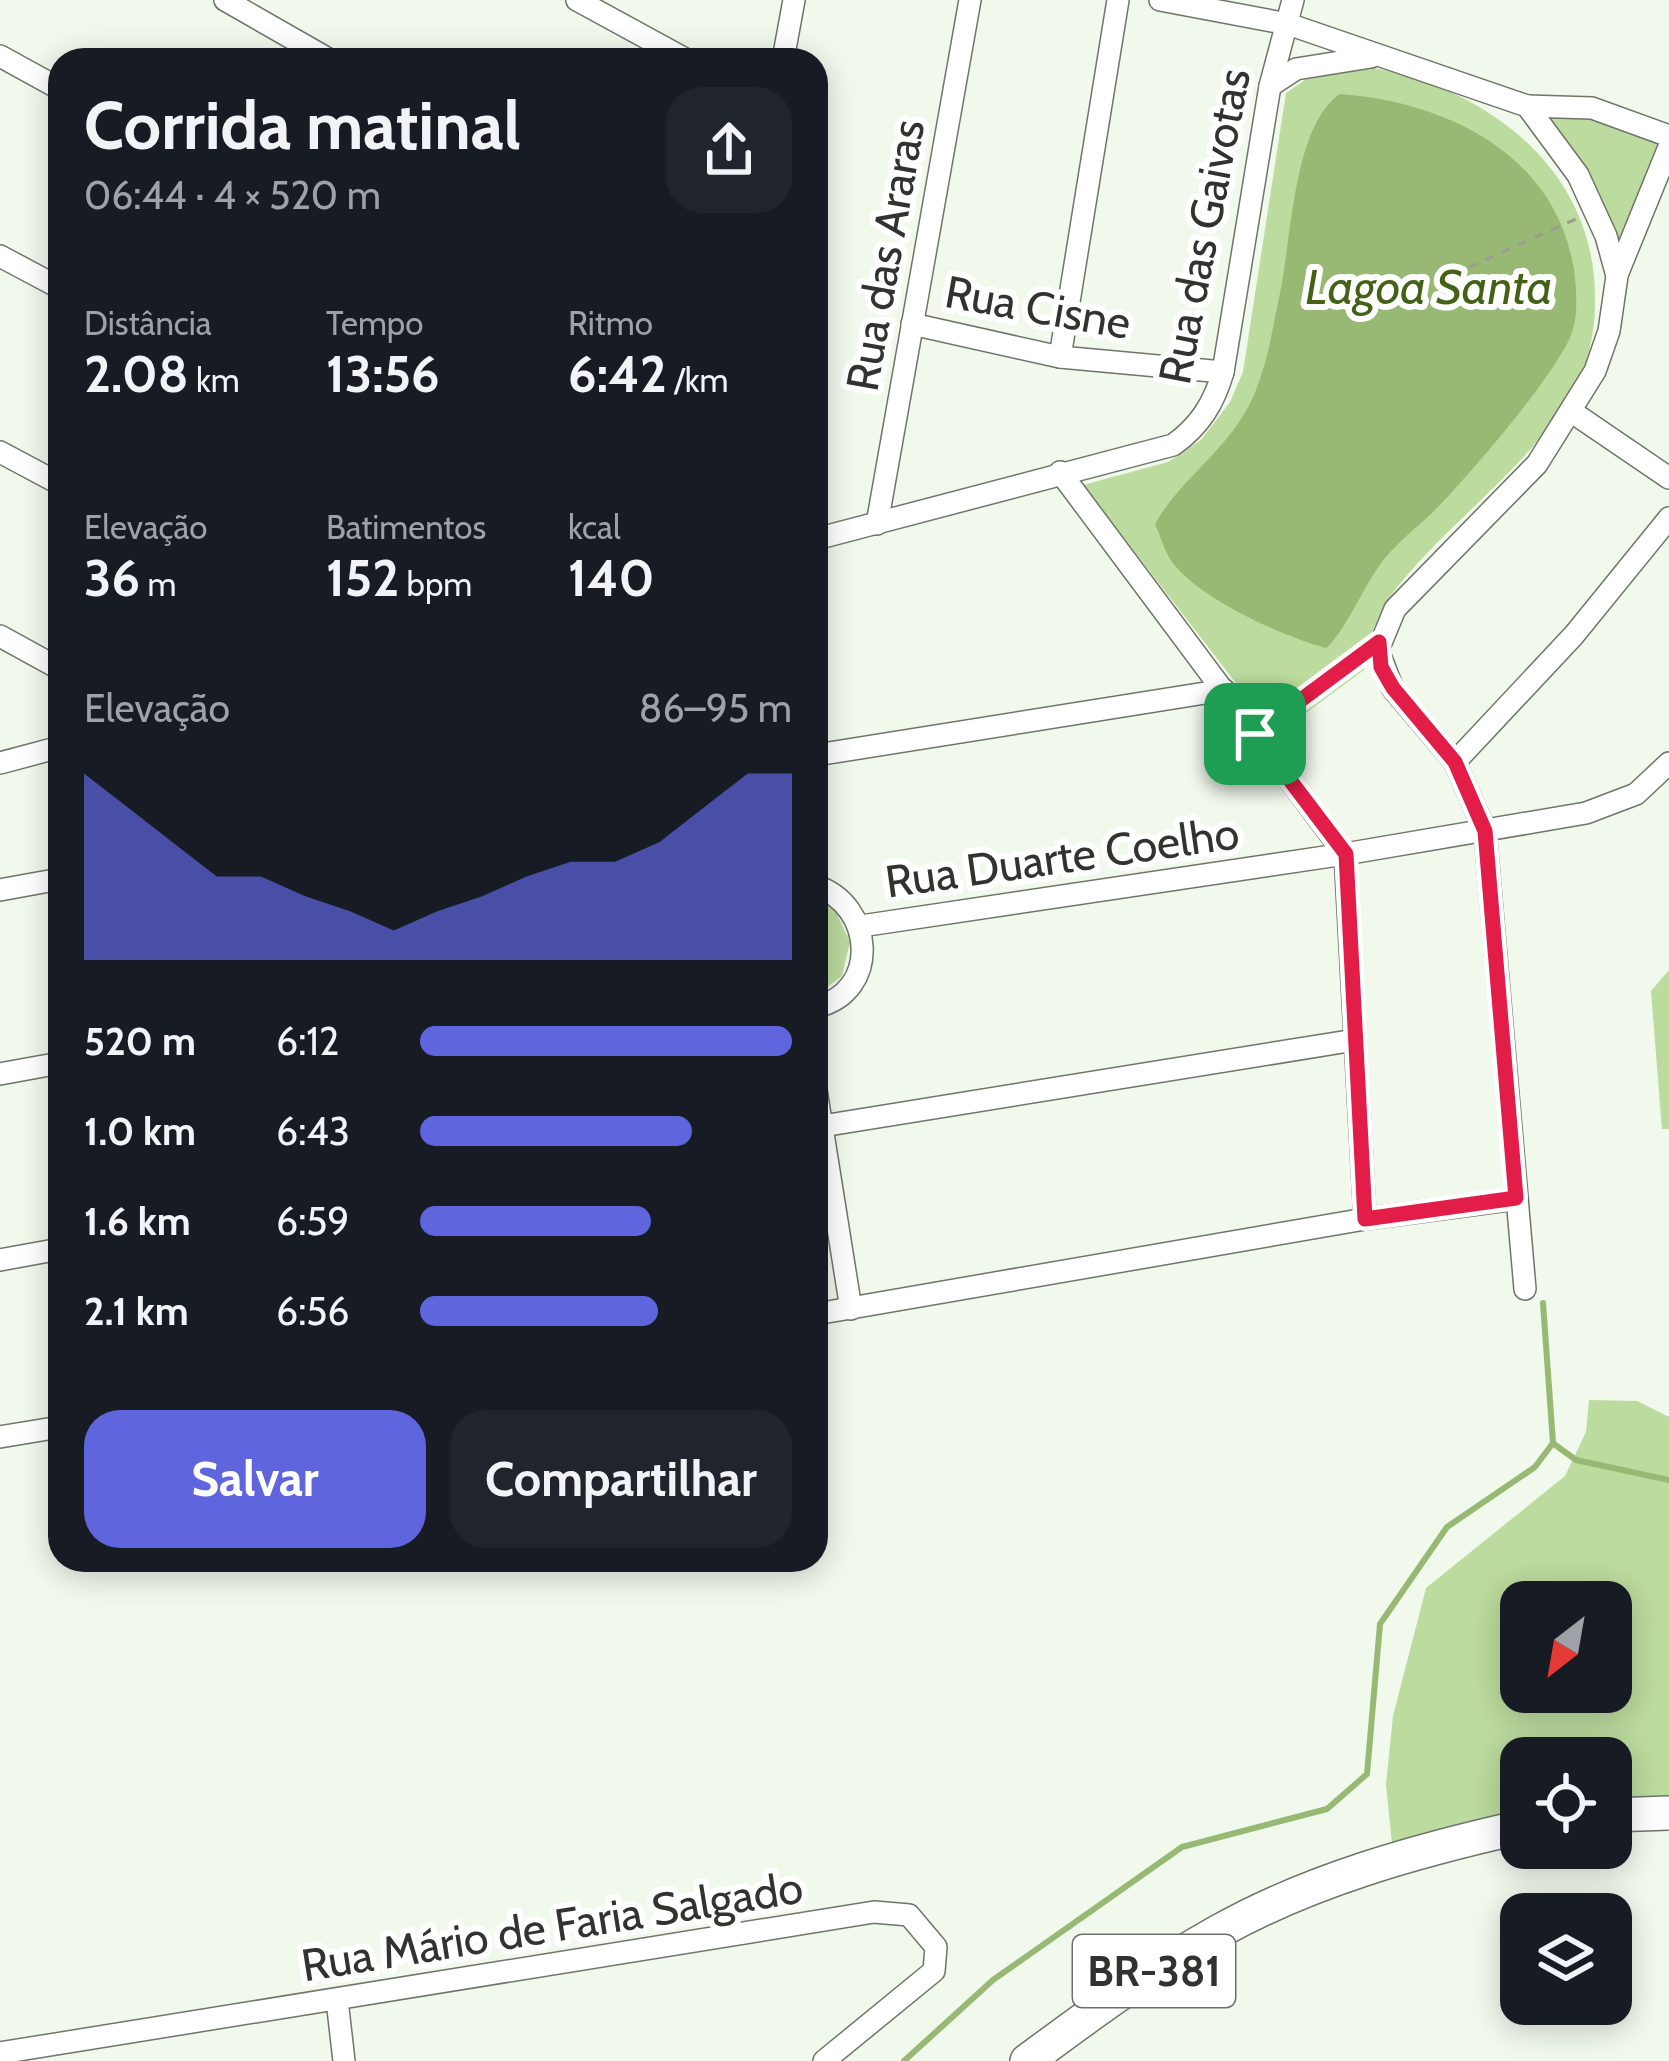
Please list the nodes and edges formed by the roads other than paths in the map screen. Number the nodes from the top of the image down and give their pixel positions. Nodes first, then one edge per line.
1 (225, 0) edge
2 (577, 0) edge
3 (794, 0) edge
4 (970, 0) edge
5 (1118, 0) edge
6 (1160, 0) edge
7 (1293, 0) edge
8 (1288, 24) junction
9 (309, 48) edge
10 (664, 48) edge
11 (785, 48) edge
12 (0, 56) edge
13 (1382, 56) junction
14 (48, 82) edge
15 (1270, 86) junction
16 (1527, 106) junction
17 (1669, 136) edge
18 (1669, 148) edge
19 (0, 256) edge
20 (1617, 276) junction
21 (48, 282) edge
22 (912, 324) junction
23 (1060, 357) junction
24 (1223, 372) junction
25 (1572, 412) junction
26 (0, 452) edge
27 (1060, 472) junction
28 (48, 478) edge
29 (1669, 478) edge
30 (1669, 518) edge
31 (877, 524) junction
32 (828, 536) edge
33 (0, 636) edge
34 (48, 662) edge
35 (1224, 690) junction
36 (48, 750) edge
37 (828, 753) edge
38 (1455, 762) junction
39 (0, 763) edge
40 (1669, 763) edge
41 (1485, 831) junction
42 (1346, 854) junction
43 (48, 881) edge
44 (0, 890) edge
45 (828, 893) edge
46 (861, 926) junction
47 (828, 1001) edge
48 (1355, 1040) junction
49 (48, 1066) edge
50 (0, 1074) edge
51 (828, 1126) edge
52 (828, 1178) edge
53 (1516, 1198) junction
54 (1365, 1219) junction
55 (48, 1251) edge
56 (0, 1260) edge
57 (1525, 1289) dead end
58 (851, 1309) junction
59 (828, 1312) edge
60 (48, 1429) edge
61 (0, 1436) edge
62 (1669, 1813) edge
63 (1632, 1814) edge
64 (1500, 1832) edge
65 (338, 2000) junction
66 (0, 2053) edge
67 (344, 2061) edge
68 (824, 2061) edge
69 (1027, 2061) edge

1 - 9 street
2 - 10 street
3 - 11 street
4 - 22 street, Rua das Araras
5 - 23 street
6 - 8 street
7 - 8 street, Rua das Gaivotas
8 - 13 street
8 - 15 street, Rua das Gaivotas
12 - 14 street
13 - 15 street
13 - 16 street
15 - 24 street, Rua das Gaivotas
16 - 17 street
16 - 20 street
18 - 20 street
19 - 21 street
20 - 25 street
22 - 23 street, Rua Cisne
22 - 31 street, Rua das Araras
23 - 24 street, Rua Cisne
24 - 27 street, Rua das Gaivotas
25 - 29 street
25 - 38 street
26 - 28 street
27 - 31 street, Rua das Gaivotas
27 - 35 street
30 - 38 street
31 - 32 street, Rua das Gaivotas
33 - 34 street
35 - 37 street
35 - 42 street
36 - 39 street
38 - 41 street
40 - 41 street, Rua Duarte Coelho
41 - 42 street, Rua Duarte Coelho
41 - 53 street
42 - 46 street, Rua Duarte Coelho
42 - 48 street
43 - 44 street
45 - 46 street
46 - 47 street
48 - 51 street
48 - 54 street
49 - 50 street
52 - 58 street
53 - 54 street
53 - 57 street
54 - 58 street
55 - 56 street
58 - 59 street
60 - 61 street
62 - 63 highway
64 - 69 highway, BR-381
65 - 66 street, Rua Mário de Faria Salgado
65 - 67 street
65 - 68 street, Rua Mário de Faria Salgado

